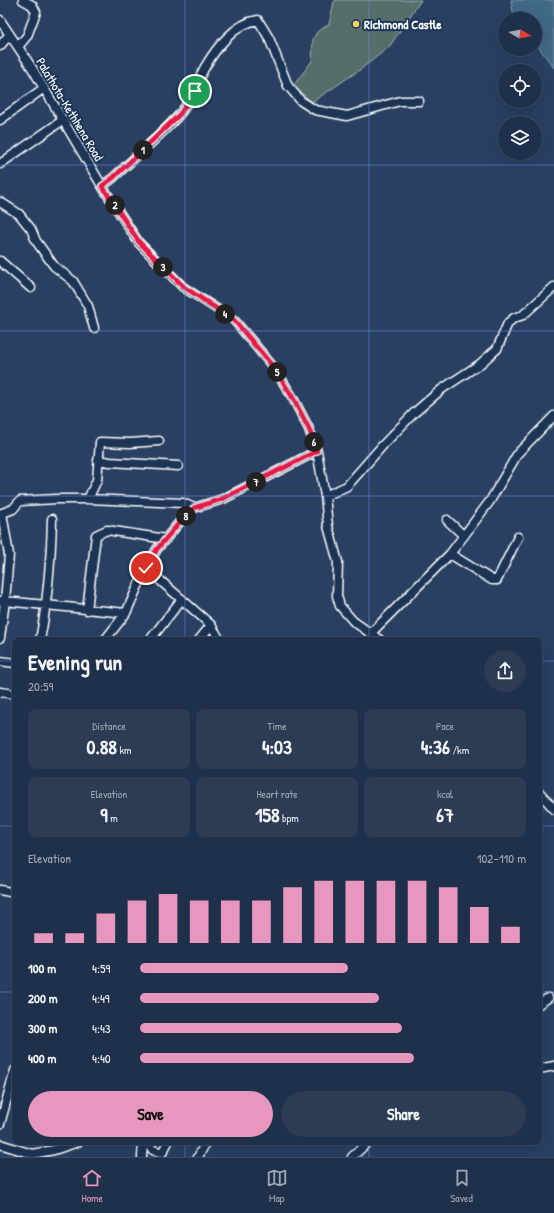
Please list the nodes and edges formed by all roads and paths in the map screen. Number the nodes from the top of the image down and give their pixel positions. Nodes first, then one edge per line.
1 (24, 0) edge
2 (0, 20) edge
3 (9, 35) junction
4 (0, 46) edge
5 (18, 47) junction
6 (44, 88) junction
7 (418, 101) dead end
8 (0, 120) edge
9 (63, 120) junction
10 (0, 164) edge
11 (102, 186) junction
12 (0, 202) edge
13 (0, 261) edge
14 (554, 287) edge
15 (31, 288) dead end
16 (94, 328) dead end
17 (554, 416) edge
18 (159, 441) dead end
19 (317, 451) junction
20 (98, 460) junction
21 (178, 466) dead end
22 (325, 496) junction
23 (88, 499) junction
24 (194, 508) junction
25 (1, 514) edge
26 (52, 519) dead end
27 (447, 520) dead end
28 (464, 536) junction
29 (518, 538) dead end
30 (166, 539) junction
31 (450, 554) junction
32 (146, 568) junction
33 (182, 599) junction
34 (2, 601) edge
35 (46, 606) junction
36 (87, 610) junction
37 (126, 613) junction
38 (211, 625) junction
39 (371, 633) junction
40 (41, 637) edge
41 (107, 637) edge
42 (152, 637) edge
43 (201, 637) edge
44 (218, 637) edge
45 (376, 637) edge
46 (0, 638) edge
47 (0, 661) edge
48 (12, 663) edge
49 (0, 692) edge
50 (12, 694) edge
51 (542, 795) edge
52 (554, 809) edge
53 (0, 890) edge
54 (12, 892) edge
55 (548, 998) dead end
56 (542, 1002) edge
57 (554, 1066) edge
58 (542, 1068) edge
59 (12, 1081) edge
60 (0, 1124) edge
61 (0, 1144) edge
62 (69, 1145) edge
63 (143, 1145) edge
64 (148, 1145) edge
65 (166, 1145) edge
66 (204, 1145) edge
67 (365, 1145) edge
68 (142, 1157) edge
69 (198, 1157) edge
70 (352, 1157) edge

1 - 5 street
2 - 3 street, Palathota-Kethhena Road
3 - 4 street
3 - 5 street, Palathota-Kethhena Road
5 - 6 street, Palathota-Kethhena Road
6 - 8 street
6 - 9 street, Palathota-Kethhena Road
7 - 11 street
9 - 10 street
9 - 11 street, Palathota-Kethhena Road
11 - 19 street, Palathota-Kethhena Road
12 - 16 street
13 - 15 street
14 - 22 street
17 - 28 street
18 - 20 street
19 - 22 street, Palathota-Kethhena Road
19 - 24 street
20 - 21 street
20 - 23 street
22 - 39 street, Palathota-Kethhena Road
23 - 24 street
23 - 25 street
24 - 30 street
25 - 34 street
26 - 35 street
27 - 28 street
28 - 31 street
29 - 31 street
30 - 32 street
30 - 36 street
31 - 39 street
32 - 33 street
32 - 37 street
33 - 38 street
33 - 42 street
34 - 35 street
34 - 46 street
35 - 36 street
35 - 40 street
36 - 37 street
37 - 41 street
38 - 43 street
38 - 44 street
39 - 45 street, Palathota-Kethhena Road
47 - 48 street
49 - 50 street
51 - 52 street
53 - 54 street
55 - 56 street
57 - 58 street
59 - 60 street
61 - 62 street
63 - 68 street
64 - 65 street
66 - 69 street
67 - 70 street

